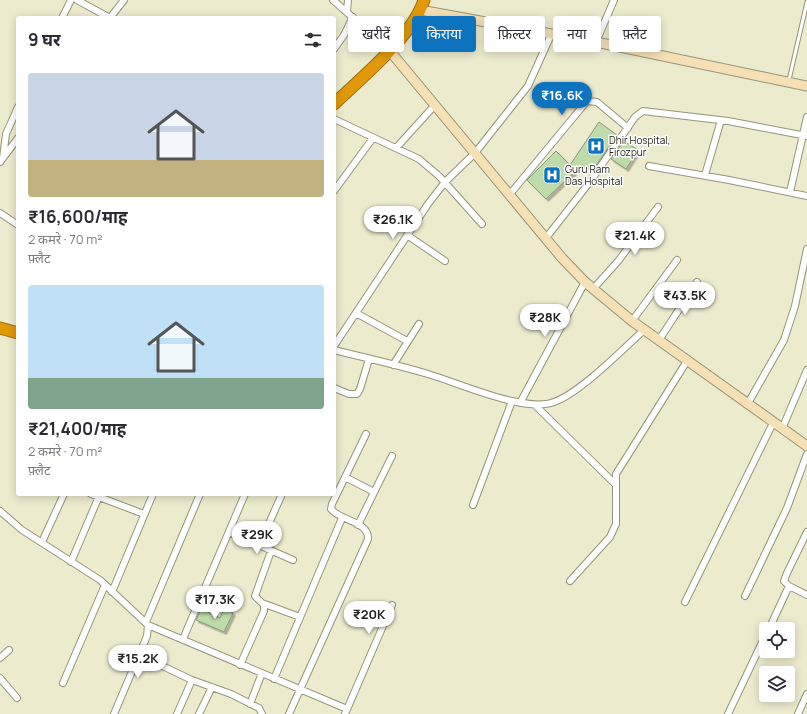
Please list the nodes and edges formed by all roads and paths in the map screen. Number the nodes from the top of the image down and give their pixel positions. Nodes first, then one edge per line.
1 (71, 0) edge
2 (77, 0) edge
3 (124, 0) edge
4 (333, 0) edge
5 (348, 0) edge
6 (614, 0) edge
7 (807, 2) edge
8 (422, 5) edge
9 (346, 11) junction
10 (63, 16) edge
11 (106, 16) edge
12 (112, 16) edge
13 (352, 16) edge
14 (348, 27) edge
15 (601, 30) edge
16 (404, 33) edge
17 (551, 35) joint
18 (601, 43) edge
19 (336, 46) edge
20 (387, 52) edge
21 (391, 52) edge
22 (789, 82) junction
23 (807, 86) edge
24 (336, 102) edge
25 (435, 105) junction
26 (16, 112) edge
27 (807, 117) edge
28 (721, 120) junction
29 (336, 121) edge
30 (628, 128) junction
31 (805, 135) edge
32 (374, 138) junction
33 (16, 141) edge
34 (396, 148) junction
35 (475, 153) junction
36 (1, 160) edge
37 (648, 166) dead end
38 (705, 176) junction
39 (445, 182) junction
40 (336, 188) edge
41 (790, 192) junction
42 (510, 194) junction
43 (807, 196) edge
44 (658, 208) dead end
45 (0, 213) edge
46 (16, 224) edge
47 (482, 224) dead end
48 (407, 235) junction
49 (546, 238) junction
50 (807, 249) edge
51 (677, 260) dead end
52 (445, 261) dead end
53 (585, 282) junction
54 (696, 282) dead end
55 (593, 289) junction
56 (356, 313) junction
57 (632, 321) junction
58 (419, 324) dead end
59 (0, 328) edge
60 (644, 330) junction
61 (16, 332) edge
62 (659, 340) junction
63 (408, 341) junction
64 (336, 345) edge
65 (336, 349) edge
66 (369, 359) junction
67 (687, 361) junction
68 (393, 365) junction
69 (807, 370) edge
70 (336, 389) edge
71 (512, 401) junction
72 (520, 403) junction
73 (536, 404) junction
74 (747, 405) junction
75 (773, 423) junction
76 (782, 429) junction
77 (366, 434) dead end
78 (807, 446) edge
79 (807, 454) edge
80 (392, 456) dead end
81 (346, 477) junction
82 (615, 484) junction
83 (374, 492) junction
84 (63, 496) edge
85 (99, 496) edge
86 (152, 496) edge
87 (199, 496) edge
88 (244, 496) edge
89 (281, 496) edge
90 (473, 505) dead end
91 (0, 511) edge
92 (144, 514) junction
93 (342, 518) junction
94 (358, 525) junction
95 (229, 532) junction
96 (807, 532) edge
97 (42, 542) junction
98 (260, 546) junction
99 (272, 551) junction
100 (293, 560) dead end
101 (71, 562) junction
102 (570, 581) dead end
103 (105, 585) junction
104 (789, 586) junction
105 (112, 592) junction
106 (807, 594) edge
107 (745, 596) dead end
108 (685, 602) dead end
109 (262, 603) junction
110 (392, 605) dead end
111 (300, 618) junction
112 (772, 622) edge
113 (147, 624) junction
114 (183, 640) junction
115 (759, 649) edge
116 (9, 650) dead end
117 (139, 655) junction
118 (0, 658) edge
119 (240, 665) junction
120 (262, 673) junction
121 (0, 678) edge
122 (274, 679) junction
123 (192, 680) junction
124 (62, 683) dead end
125 (212, 687) junction
126 (299, 689) junction
127 (807, 694) edge
128 (17, 698) dead end
129 (250, 704) junction
130 (346, 712) edge
131 (114, 714) edge
132 (177, 714) edge
133 (199, 714) edge
134 (262, 714) edge
135 (289, 714) edge
136 (728, 714) edge
137 (798, 714) edge

1 - 10 street
2 - 11 street
3 - 12 street
4 - 9 street
5 - 9 street
6 - 15 street
7 - 22 lane
8 - 16 highway
8 - 17 street
9 - 13 street
14 - 19 street
17 - 35 street
18 - 22 street
20 - 24 highway
21 - 25 street
22 - 23 street
25 - 34 street
25 - 35 street
26 - 36 street
27 - 31 street
28 - 30 street
28 - 31 street
28 - 38 street
29 - 32 street
30 - 42 street
30 - 49 street
31 - 41 street
32 - 34 street
32 - 40 street
33 - 36 street
34 - 39 street
35 - 39 street
35 - 42 street
37 - 38 street
38 - 41 street
39 - 47 street
39 - 48 street
41 - 43 street
42 - 49 street
44 - 55 street
45 - 46 street
48 - 52 street
48 - 56 street
49 - 53 street
50 - 74 street
51 - 57 street
53 - 55 street
53 - 72 street
54 - 62 street
55 - 57 street
56 - 63 street
56 - 64 street
57 - 60 street
58 - 63 street
59 - 61 highway
60 - 62 street
60 - 73 street
62 - 67 street
63 - 68 street
65 - 66 street
66 - 68 street
66 - 70 street
67 - 74 street
67 - 82 street
68 - 71 street
69 - 76 street
71 - 72 street
71 - 90 street
72 - 73 street
73 - 82 street
74 - 75 street
75 - 76 street
75 - 108 street
76 - 78 street
77 - 81 street
79 - 107 street
80 - 83 street
81 - 83 street
81 - 93 street
82 - 102 street
83 - 94 street
84 - 97 street
85 - 92 street
85 - 101 street
86 - 92 street
87 - 113 street
88 - 95 street
89 - 98 street
91 - 97 street
92 - 105 street
93 - 94 street
93 - 111 street
94 - 126 street
95 - 98 street
95 - 114 street
96 - 104 street
97 - 101 street
98 - 99 street
99 - 100 street
99 - 109 street
101 - 103 street
103 - 105 street
103 - 124 street
104 - 106 street
104 - 112 street
105 - 113 street
109 - 111 street
109 - 119 street
110 - 130 street
111 - 122 street
113 - 114 street
113 - 117 street
114 - 119 street
115 - 136 street
116 - 118 street
117 - 123 street
117 - 131 street
119 - 120 street
120 - 122 street
120 - 129 street
121 - 128 street
122 - 126 street
123 - 125 street
123 - 132 street
125 - 129 street
125 - 133 street
126 - 130 street
126 - 135 street
127 - 137 street
129 - 134 street

